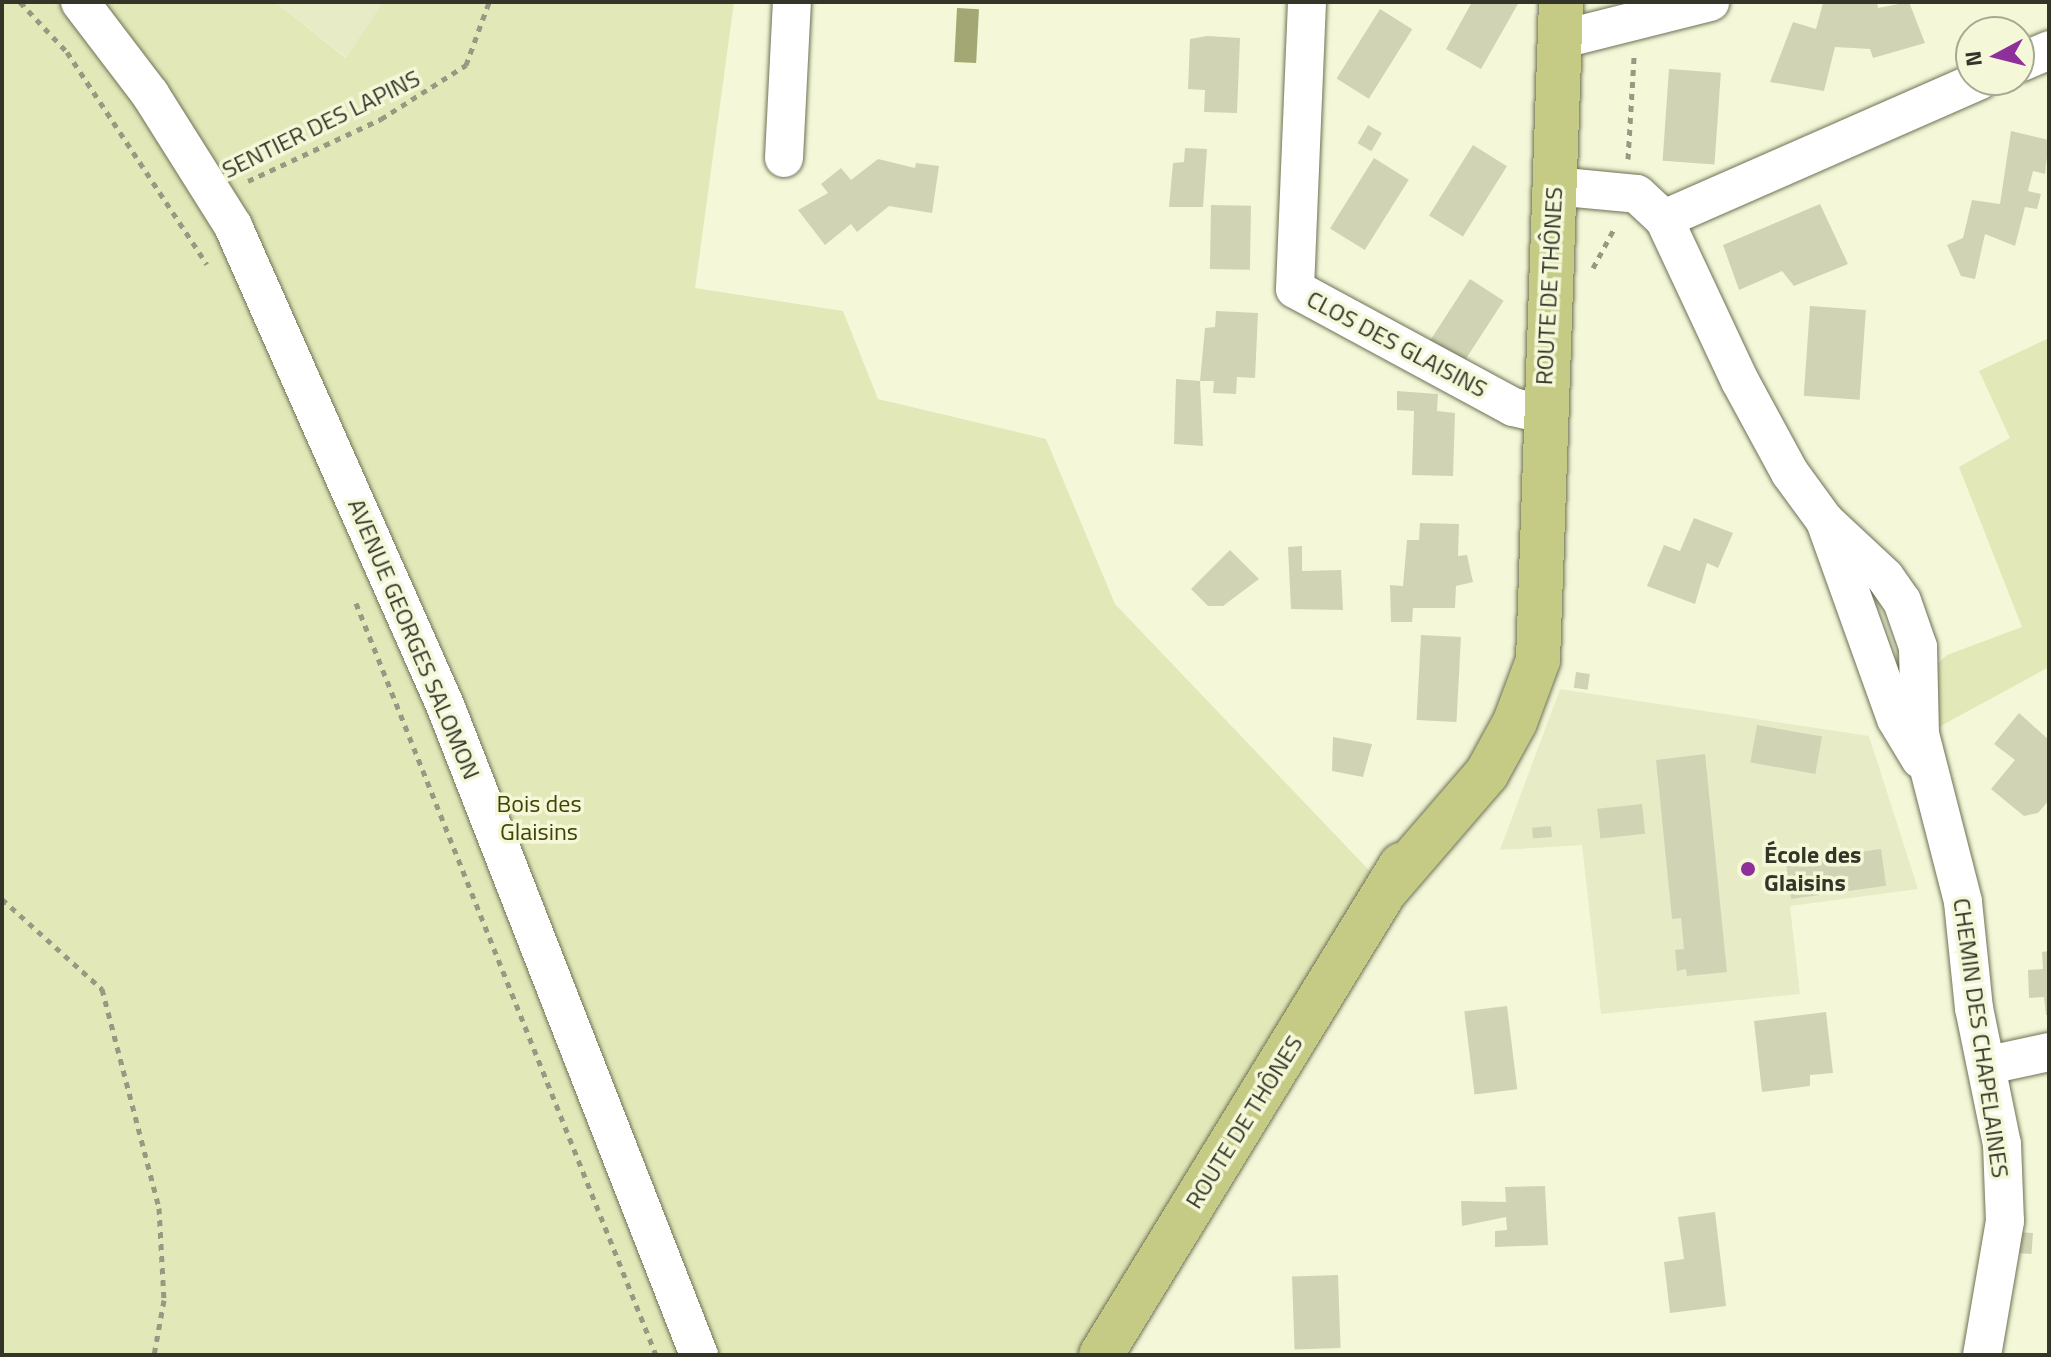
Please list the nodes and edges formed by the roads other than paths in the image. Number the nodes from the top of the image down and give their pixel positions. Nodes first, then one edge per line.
1 (80, 2) edge
2 (792, 2) edge
3 (1307, 2) edge
4 (1710, 2) edge
5 (1560, 21) edge
6 (1955, 91) edge
7 (784, 158) dead end
8 (1554, 186) junction
9 (1664, 219) junction
10 (1543, 414) junction
11 (2049, 1052) edge
12 (1989, 1065) junction
13 (1990, 1350) edge
14 (699, 1355) edge
15 (1101, 1355) edge

1 - 14 street, AVENUE GEORGES SALOMON
2 - 7 street
3 - 10 street, CLOS DES GLAISINS
4 - 5 street
5 - 8 main road, ROUTE DE THÔNES
6 - 9 street
8 - 9 street, CHEMIN DES CHAPELAINES
8 - 10 main road, ROUTE DE THÔNES
9 - 12 street, CHEMIN DES CHAPELAINES
10 - 15 main road, ROUTE DE THÔNES
11 - 12 street
12 - 13 street, CHEMIN DES CHAPELAINES

